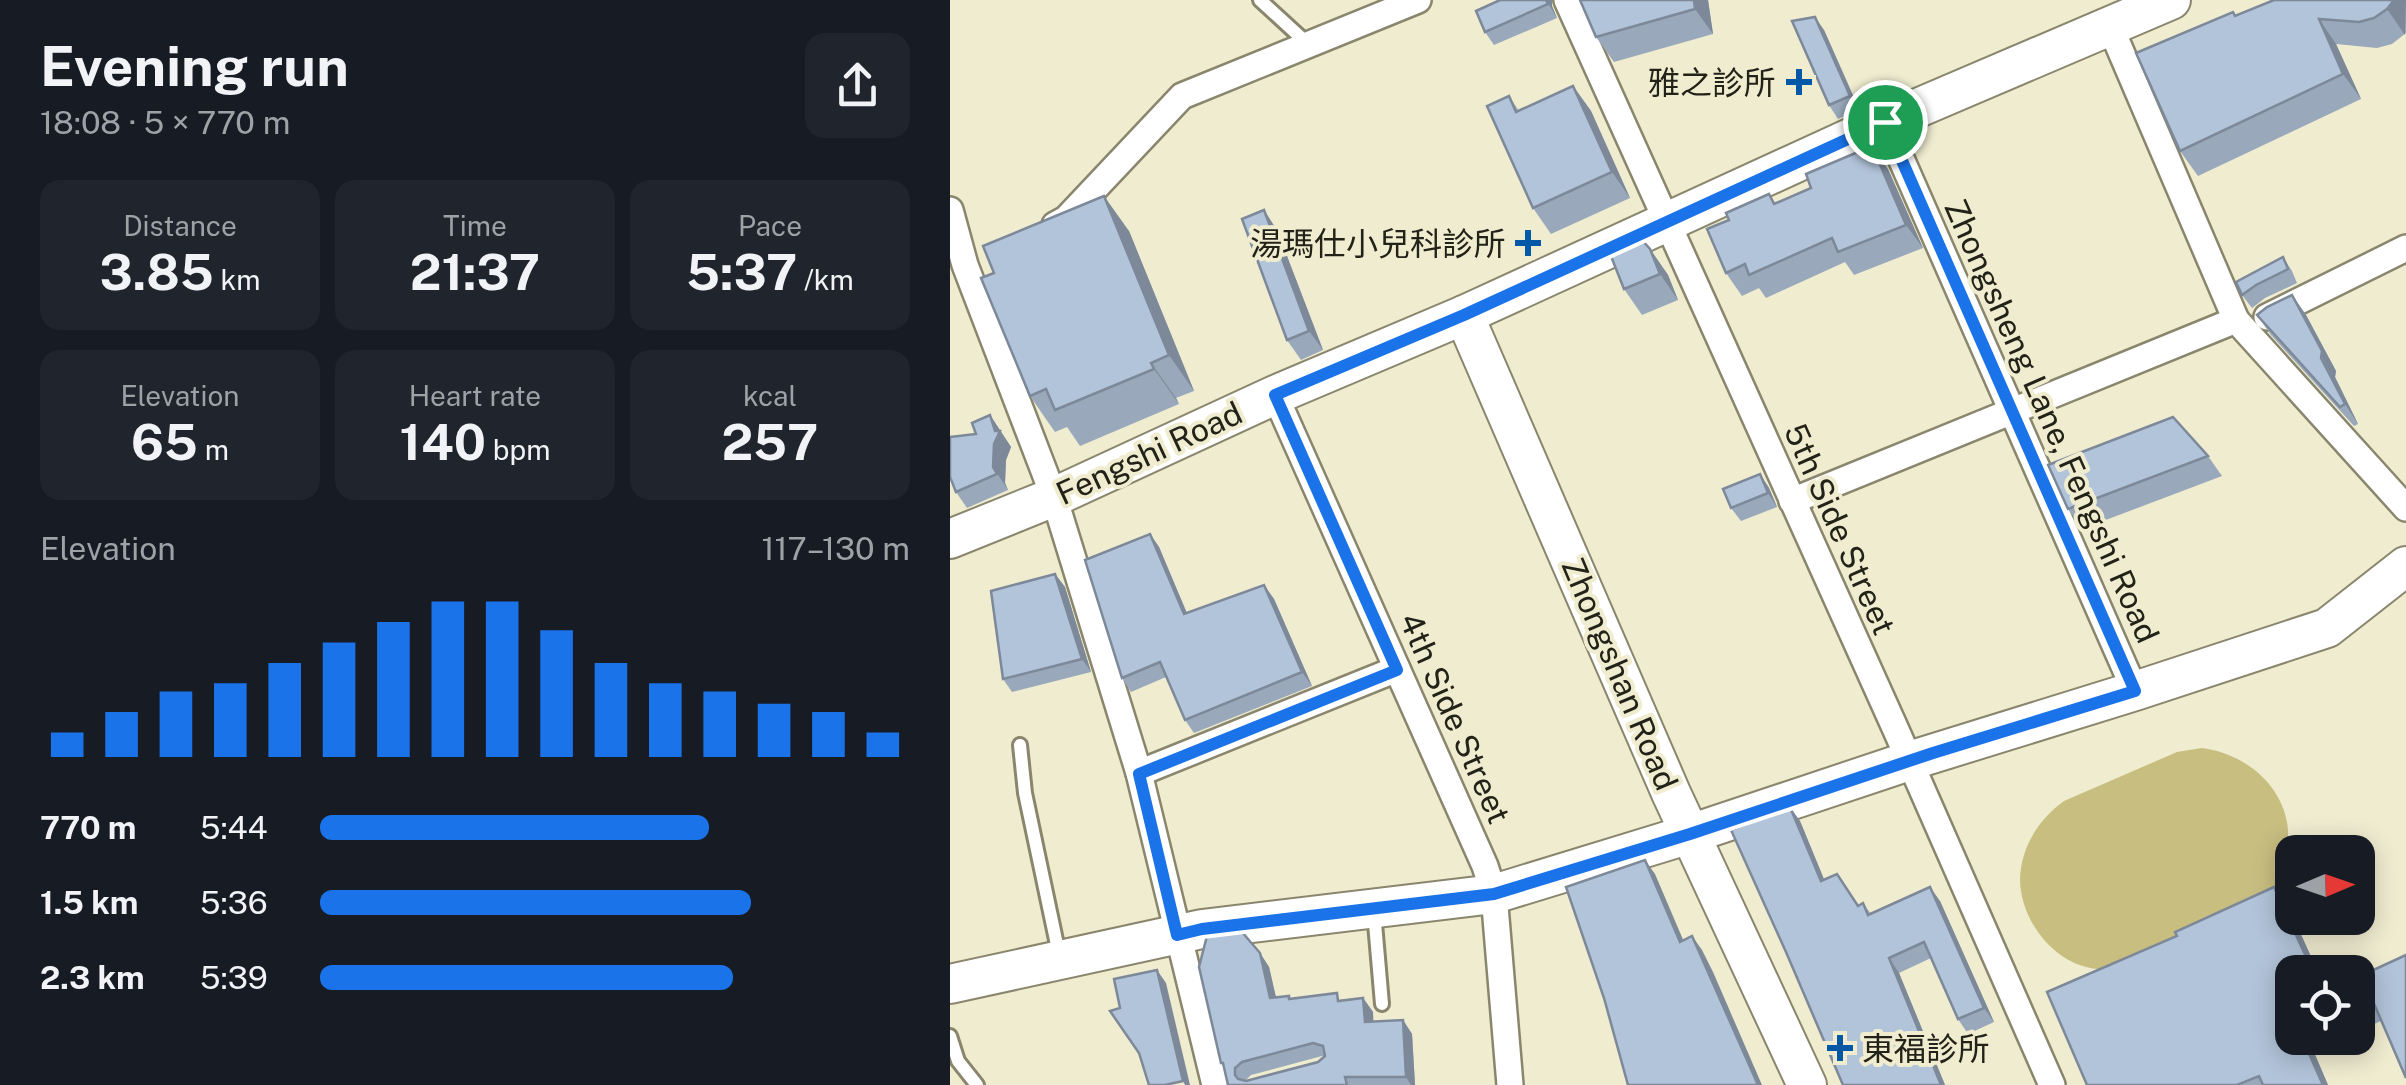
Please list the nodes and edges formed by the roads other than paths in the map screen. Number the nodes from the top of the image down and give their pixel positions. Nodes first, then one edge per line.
1 (1260, 0) edge
2 (1418, 0) edge
3 (1567, 0) edge
4 (2170, 0) edge
5 (2110, 26) junction
6 (1309, 45) junction
7 (1885, 122) junction
8 (950, 210) edge
9 (1665, 222) junction
10 (1032, 235) edge
11 (2406, 248) edge
12 (966, 265) edge
13 (1464, 315) junction
14 (2241, 327) junction
15 (1275, 395) junction
16 (2013, 410) junction
17 (1054, 497) junction
18 (1792, 500) junction
19 (2406, 508) edge
20 (950, 539) edge
21 (2406, 566) edge
22 (1397, 670) junction
23 (2135, 691) junction
24 (1020, 745) dead end
25 (1909, 761) junction
26 (1139, 774) junction
27 (1690, 834) junction
28 (1494, 894) junction
29 (1374, 908) junction
30 (1177, 935) junction
31 (1060, 961) junction
32 (950, 984) edge
33 (1382, 1004) dead end
34 (950, 1036) edge
35 (977, 1085) edge
36 (1215, 1085) edge
37 (1510, 1085) edge
38 (1807, 1085) edge
39 (2052, 1085) edge

1 - 6 lane
2 - 6 street
3 - 9 street, 5th Side Street
4 - 5 street, Fengshi Road
5 - 7 street, Fengshi Road
5 - 14 street
6 - 10 street
7 - 9 street, Fengshi Road
7 - 16 street, Zhongsheng Lane, Fengshi Road
8 - 12 street
9 - 13 street, Fengshi Road
9 - 18 street, 5th Side Street
11 - 14 street
12 - 17 street
13 - 15 street, Fengshi Road
13 - 27 street, Zhongshan Road
14 - 16 street
14 - 19 street
15 - 17 street, Fengshi Road
15 - 22 street, 4th Side Street
16 - 18 street
16 - 23 street, Zhongsheng Lane, Fengshi Road
17 - 20 street, Fengshi Road
17 - 26 street
18 - 25 street, 5th Side Street
21 - 23 street
22 - 26 street
22 - 28 street, 4th Side Street
23 - 25 street
24 - 31 lane
25 - 27 street
25 - 39 street, 5th Side Street
26 - 30 street
27 - 28 street
27 - 38 street, Zhongshan Road
28 - 29 street
28 - 37 street, 4th Side Street
29 - 30 street
29 - 33 lane
30 - 31 street
30 - 36 street
31 - 32 street
34 - 35 lane

